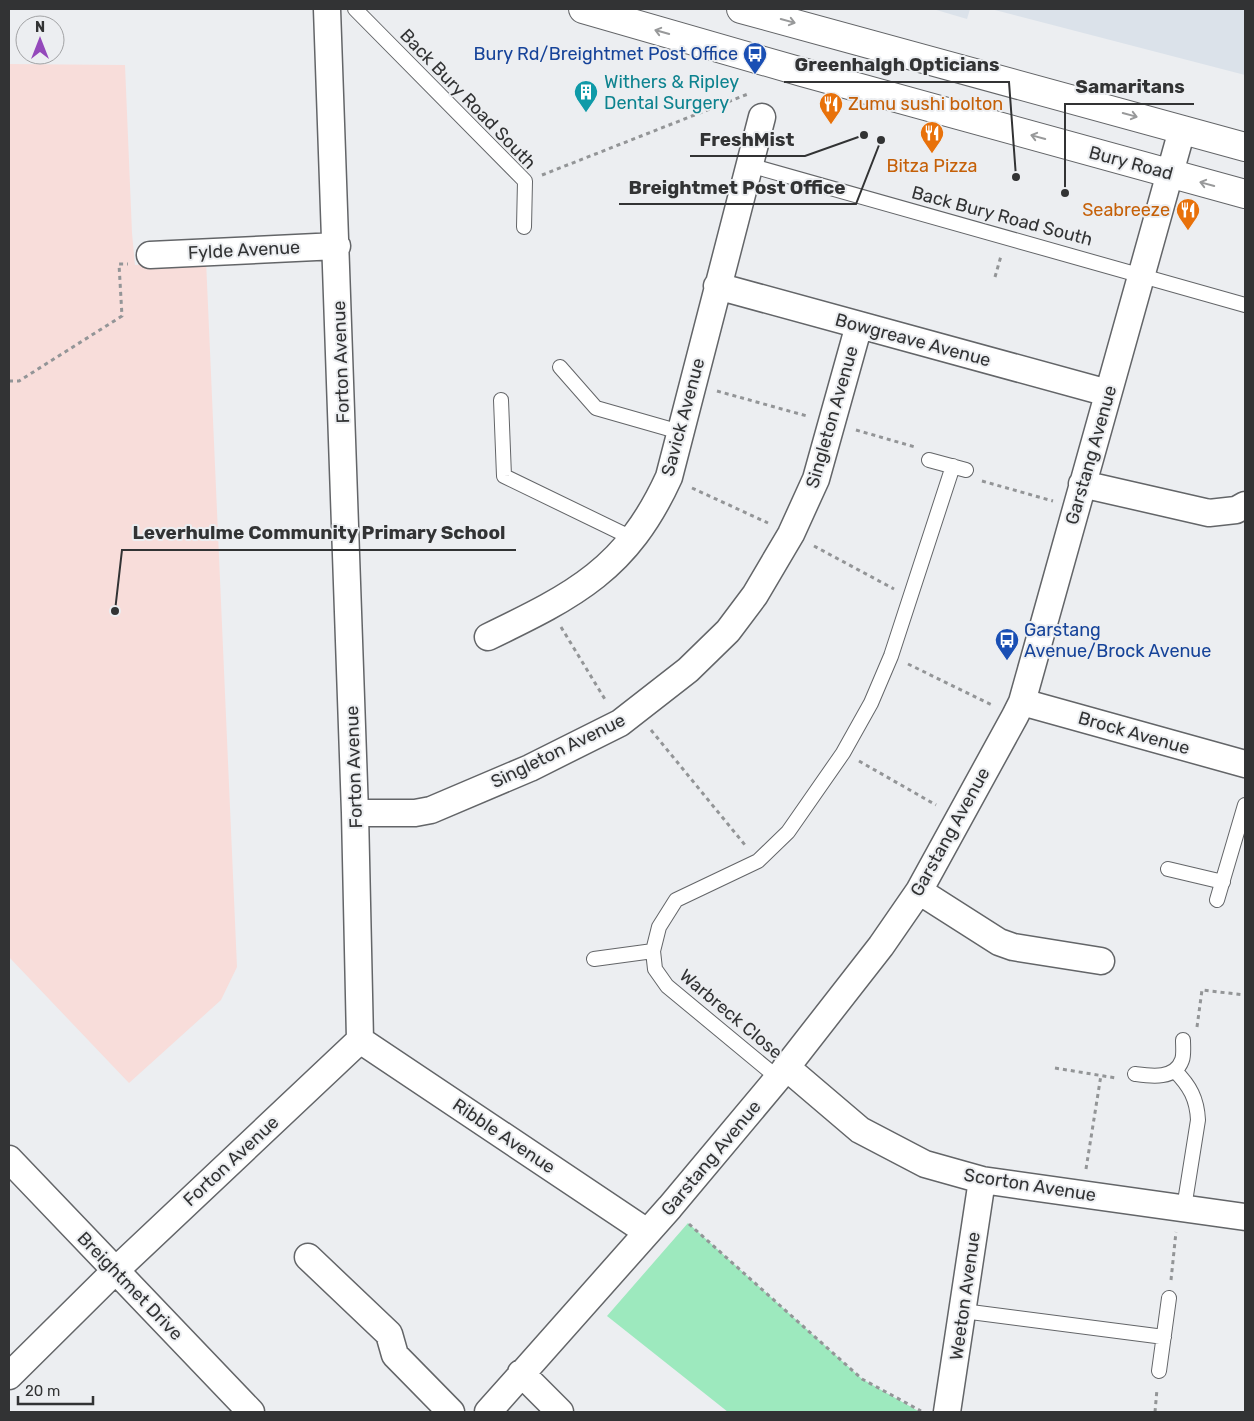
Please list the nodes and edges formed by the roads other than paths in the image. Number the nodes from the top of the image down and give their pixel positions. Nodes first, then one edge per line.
1 (327, 9) edge
2 (355, 9) edge
3 (583, 9) edge
4 (741, 9) edge
5 (762, 117) dead end
6 (1182, 130) junction
7 (1245, 148) edge
8 (749, 165) junction
9 (1169, 174) junction
10 (1245, 194) edge
11 (524, 227) dead end
12 (337, 246) junction
13 (150, 255) road end
14 (1142, 274) junction
15 (717, 286) junction
16 (1245, 305) edge
17 (859, 325) junction
18 (560, 367) dead end
19 (1108, 393) junction
20 (501, 400) dead end
21 (680, 432) junction
22 (929, 460) dead end
23 (1079, 496) junction
24 (1245, 505) edge
25 (634, 539) junction
26 (488, 637) dead end
27 (1018, 709) junction
28 (1245, 764) edge
29 (1245, 804) edge
30 (355, 813) junction
31 (1168, 869) dead end
32 (1223, 882) junction
33 (919, 891) junction
34 (1217, 900) dead end
35 (653, 951) junction
36 (594, 959) dead end
37 (1101, 961) dead end
38 (360, 1040) junction
39 (1184, 1040) dead end
40 (1175, 1071) junction
41 (782, 1072) junction
42 (1135, 1074) road end
43 (9, 1159) edge
44 (982, 1180) junction
45 (1182, 1208) junction
46 (1245, 1217) edge
47 (647, 1232) junction
48 (308, 1257) dead end
49 (115, 1271) junction
50 (1168, 1298) road end
51 (964, 1311) junction
52 (1164, 1337) junction
53 (1159, 1371) dead end
54 (522, 1373) junction
55 (9, 1376) edge
56 (251, 1412) edge
57 (451, 1412) edge
58 (488, 1412) edge
59 (560, 1412) edge
60 (947, 1412) edge

1 - 12 street, Forton Avenue
2 - 11 lane, Back Bury Road South
9 -> 3 highway, Bury Road
4 -> 6 highway
5 - 8 street, Savick Avenue
6 - 7 highway
6 - 9 street, Garstang Avenue
8 - 14 lane, Back Bury Road South
8 - 15 street, Savick Avenue
10 -> 9 highway, Bury Road
9 - 14 street, Garstang Avenue
12 - 13 street, Fylde Avenue
12 - 30 street, Forton Avenue
14 - 16 lane, Back Bury Road South
14 - 19 street, Garstang Avenue
15 - 17 street, Bowgreave Avenue
15 - 21 street, Savick Avenue
17 - 19 street, Bowgreave Avenue
17 - 30 street, Singleton Avenue
18 - 21 lane
19 - 23 street, Garstang Avenue
20 - 25 lane
21 - 25 street, Savick Avenue
22 - 35 lane, Warbreck Close
23 - 24 street
23 - 27 street, Garstang Avenue
25 - 26 street, Savick Avenue
27 - 28 street, Brock Avenue
27 - 33 street, Garstang Avenue
29 - 32 lane
30 - 38 street, Forton Avenue
31 - 32 lane
32 - 34 lane
33 - 37 street
33 - 41 street, Garstang Avenue
35 - 36 lane
35 - 41 lane, Warbreck Close
38 - 47 street, Ribble Avenue
38 - 49 street, Forton Avenue
39 - 40 lane
40 - 42 lane
40 - 45 lane
41 - 44 street, Scorton Avenue
41 - 47 street, Garstang Avenue
43 - 49 street, Breightmet Drive
44 - 45 street, Scorton Avenue
44 - 51 street, Weeton Avenue
45 - 46 street, Scorton Avenue
47 - 54 street, Garstang Avenue
48 - 57 street
49 - 55 street, Forton Avenue
49 - 56 street, Breightmet Drive
50 - 52 lane
51 - 52 lane
51 - 60 street, Weeton Avenue
52 - 53 lane
54 - 58 street, Garstang Avenue
54 - 59 street

